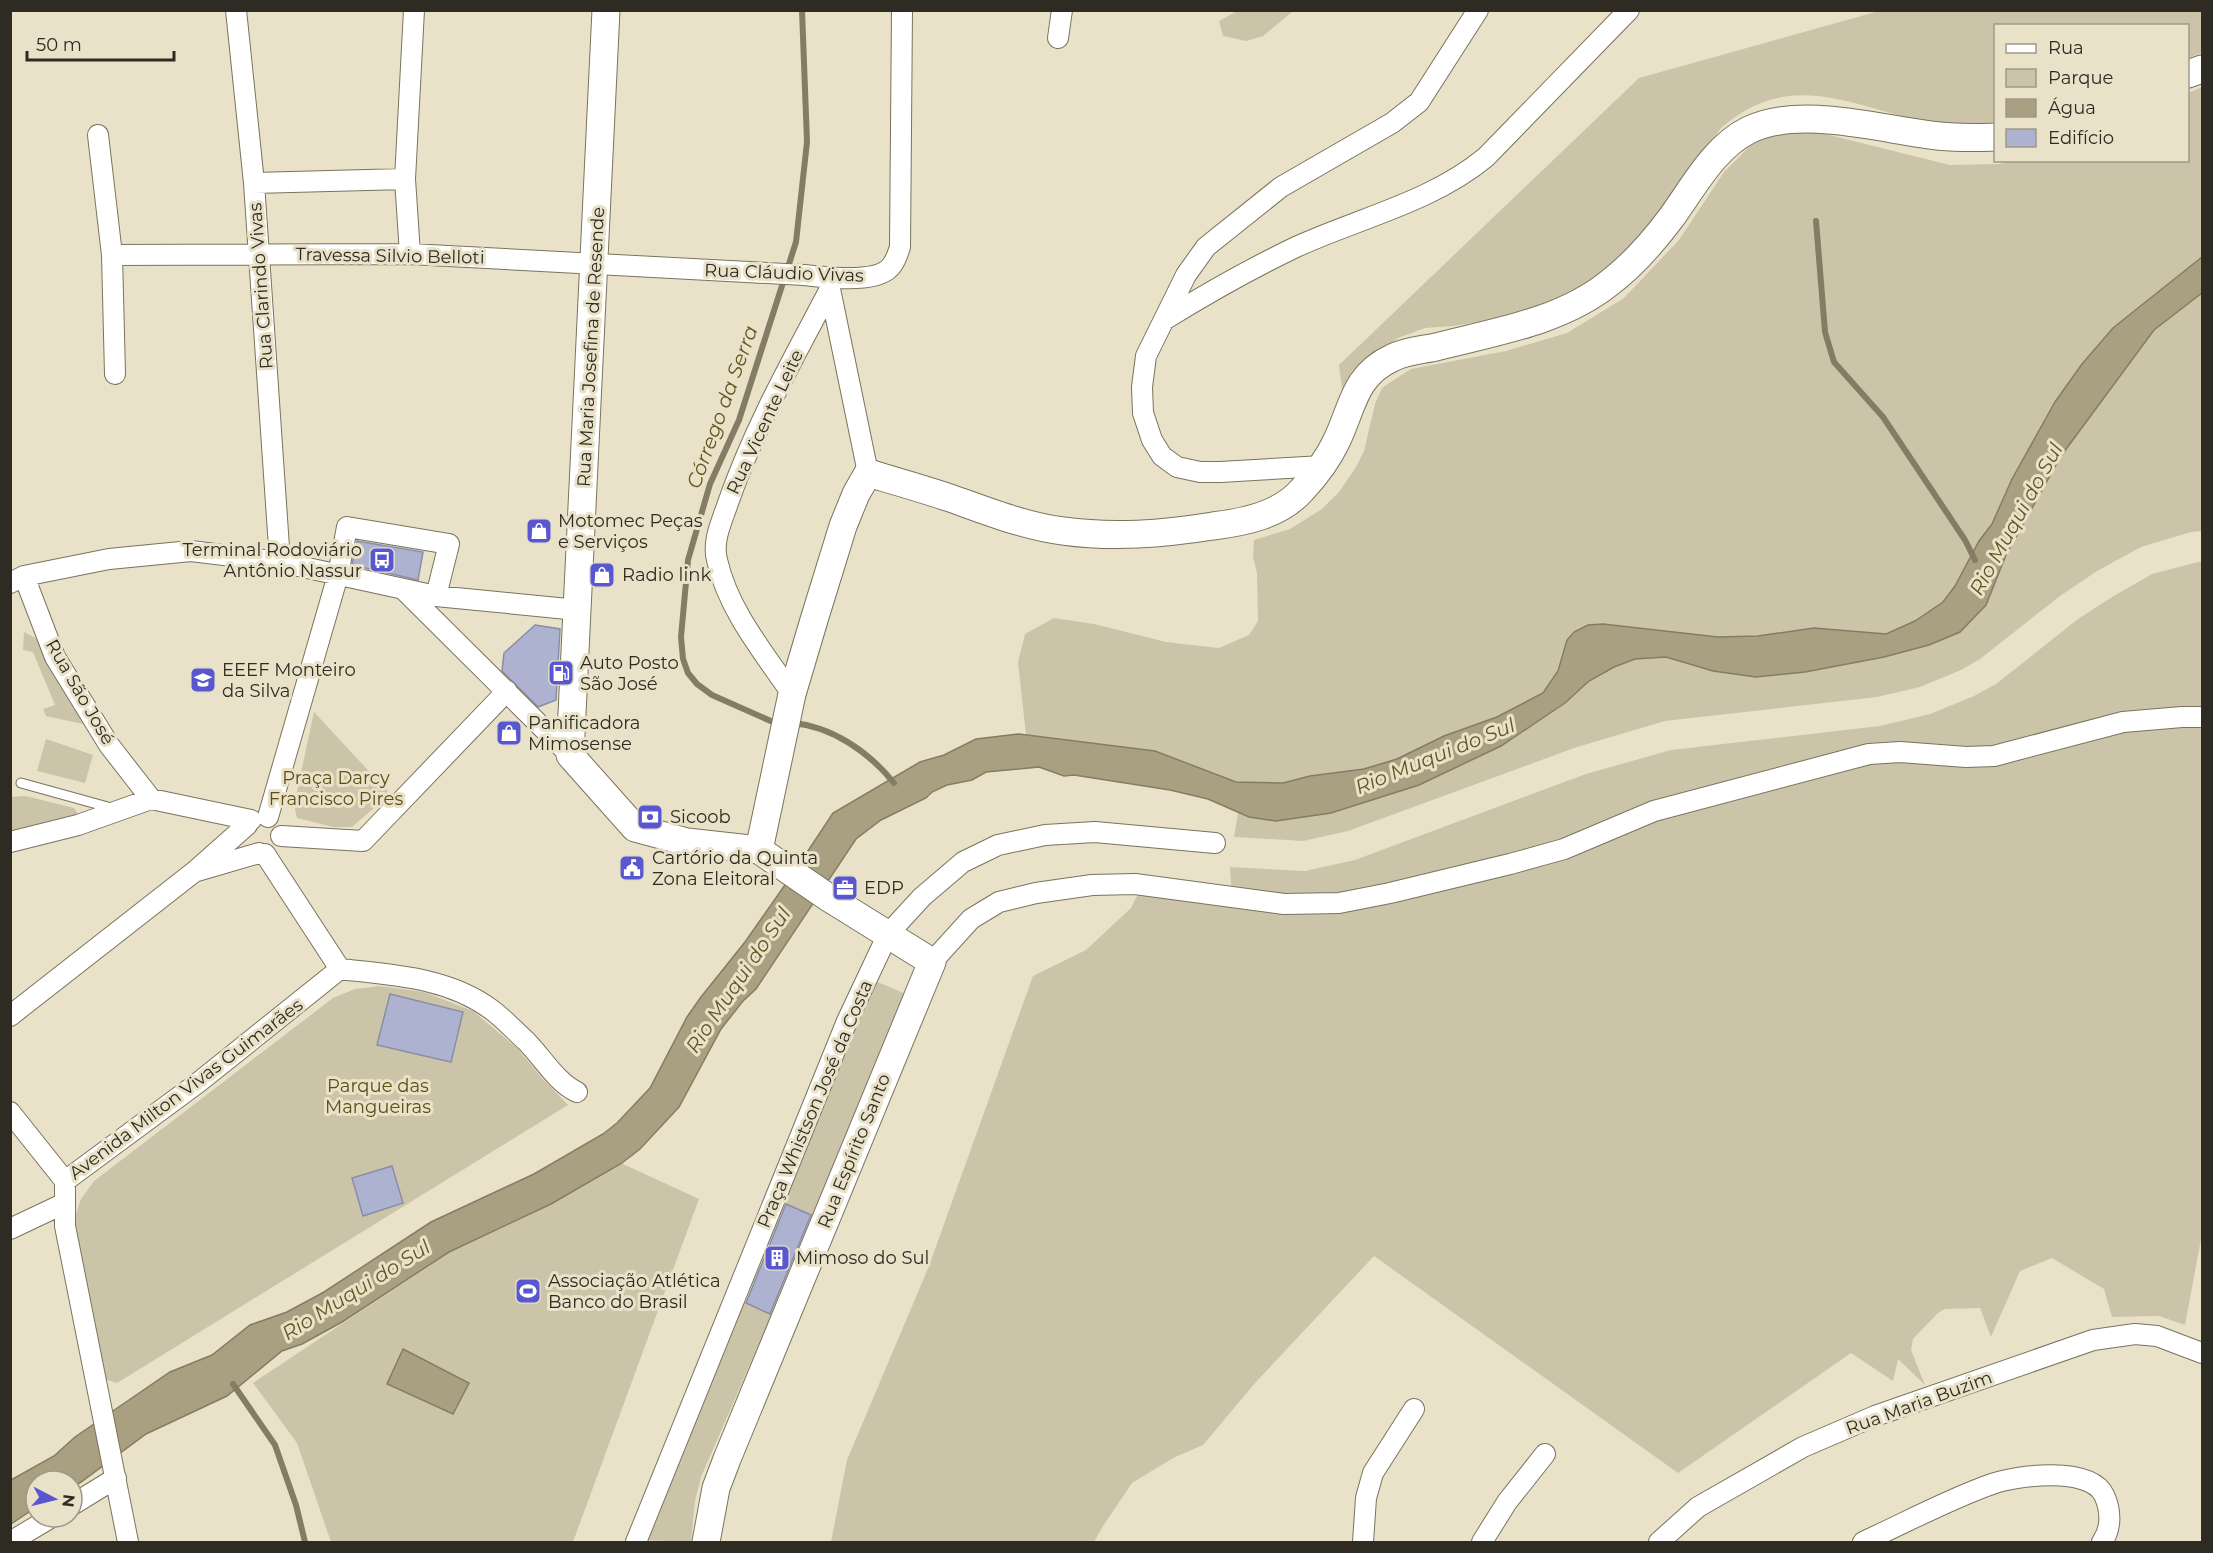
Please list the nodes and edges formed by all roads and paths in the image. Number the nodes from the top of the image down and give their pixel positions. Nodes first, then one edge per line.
1 (236, 10) edge
2 (414, 10) edge
3 (606, 10) edge
4 (902, 10) edge
5 (1062, 10) edge
6 (1478, 10) edge
7 (1629, 10) edge
8 (1058, 38) dead end
9 (98, 135) dead end
10 (1994, 137) edge
11 (405, 179) junction
12 (254, 183) junction
13 (410, 254) junction
14 (112, 255) junction
15 (258, 255) junction
16 (595, 264) junction
17 (830, 283) junction
18 (1161, 322) junction
19 (115, 374) dead end
20 (1323, 466) junction
21 (868, 473) junction
22 (280, 562) junction
23 (338, 575) junction
24 (17, 580) edge
25 (404, 589) junction
26 (436, 596) junction
27 (578, 610) junction
28 (507, 691) junction
29 (791, 702) junction
30 (2202, 717) edge
31 (570, 755) junction
32 (21, 783) dead end
33 (151, 799) junction
34 (123, 811) junction
35 (255, 821) junction
36 (281, 836) junction
37 (10, 842) edge
38 (1215, 843) dead end
39 (759, 850) junction
40 (262, 853) junction
41 (194, 873) junction
42 (888, 934) junction
43 (932, 962) junction
44 (340, 969) junction
45 (10, 1016) edge
46 (578, 1092) dead end
47 (10, 1112) edge
48 (65, 1181) junction
49 (65, 1203) junction
50 (10, 1229) edge
51 (2202, 1353) edge
52 (1414, 1409) dead end
53 (1545, 1454) dead end
54 (117, 1478) junction
55 (84, 1498) edge
56 (32, 1529) edge
57 (10, 1542) edge
58 (128, 1542) edge
59 (636, 1542) edge
60 (706, 1542) edge
61 (1362, 1542) edge
62 (1482, 1542) edge
63 (1659, 1542) edge
64 (1863, 1542) edge
65 (2102, 1542) edge

1 - 12 street, Rua Clarindo Vivas
2 - 11 street
3 - 16 main road, Rua Maria Josefina de Resende
4 - 17 street, Rua Cláudio Vivas
5 - 8 street
6 - 18 street
7 - 18 street
9 - 14 street
10 - 20 main road
11 - 12 street
11 - 13 street
12 - 15 street, Rua Clarindo Vivas
13 - 15 street, Travessa Silvio Belloti
13 - 16 street, Travessa Silvio Belloti
14 - 15 street, Travessa Silvio Belloti
14 - 19 street
15 - 22 street, Rua Clarindo Vivas
16 - 17 street, Rua Cláudio Vivas
16 - 27 main road, Rua Maria Josefina de Resende
17 - 21 street
17 - 29 street, Rua Vicente Leite
18 - 20 street
20 - 21 main road
21 - 29 main road
22 - 23 street
22 - 24 street
23 - 25 street
23 - 26 street
23 - 35 street
24 - 33 street, Rua São José
25 - 26 street
25 - 28 street
26 - 27 street
27 - 31 main road, Rua Maria Josefina de Resende
28 - 31 street
28 - 36 street
29 - 39 main road
30 - 43 street
31 - 39 main road
32 - 34 lane
33 - 34 street
33 - 35 street
34 - 37 street
35 - 36 street
35 - 40 street
35 - 41 street
36 - 40 street
38 - 42 street, Praça Whistson José da Costa
39 - 42 main road
40 - 41 street
40 - 44 street
41 - 45 street
42 - 43 main road
42 - 59 street, Praça Whistson José da Costa
43 - 60 main road, Rua Espírito Santo
44 - 46 street
44 - 48 street, Avenida Milton Vivas Guimarães
47 - 48 street
48 - 49 street, Avenida Milton Vivas Guimarães
49 - 50 street
49 - 54 street, Avenida Milton Vivas Guimarães
51 - 63 street, Rua Maria Buzim
52 - 61 street
53 - 62 street
54 - 55 street
54 - 58 street, Avenida Milton Vivas Guimarães
56 - 57 street
64 - 65 street

